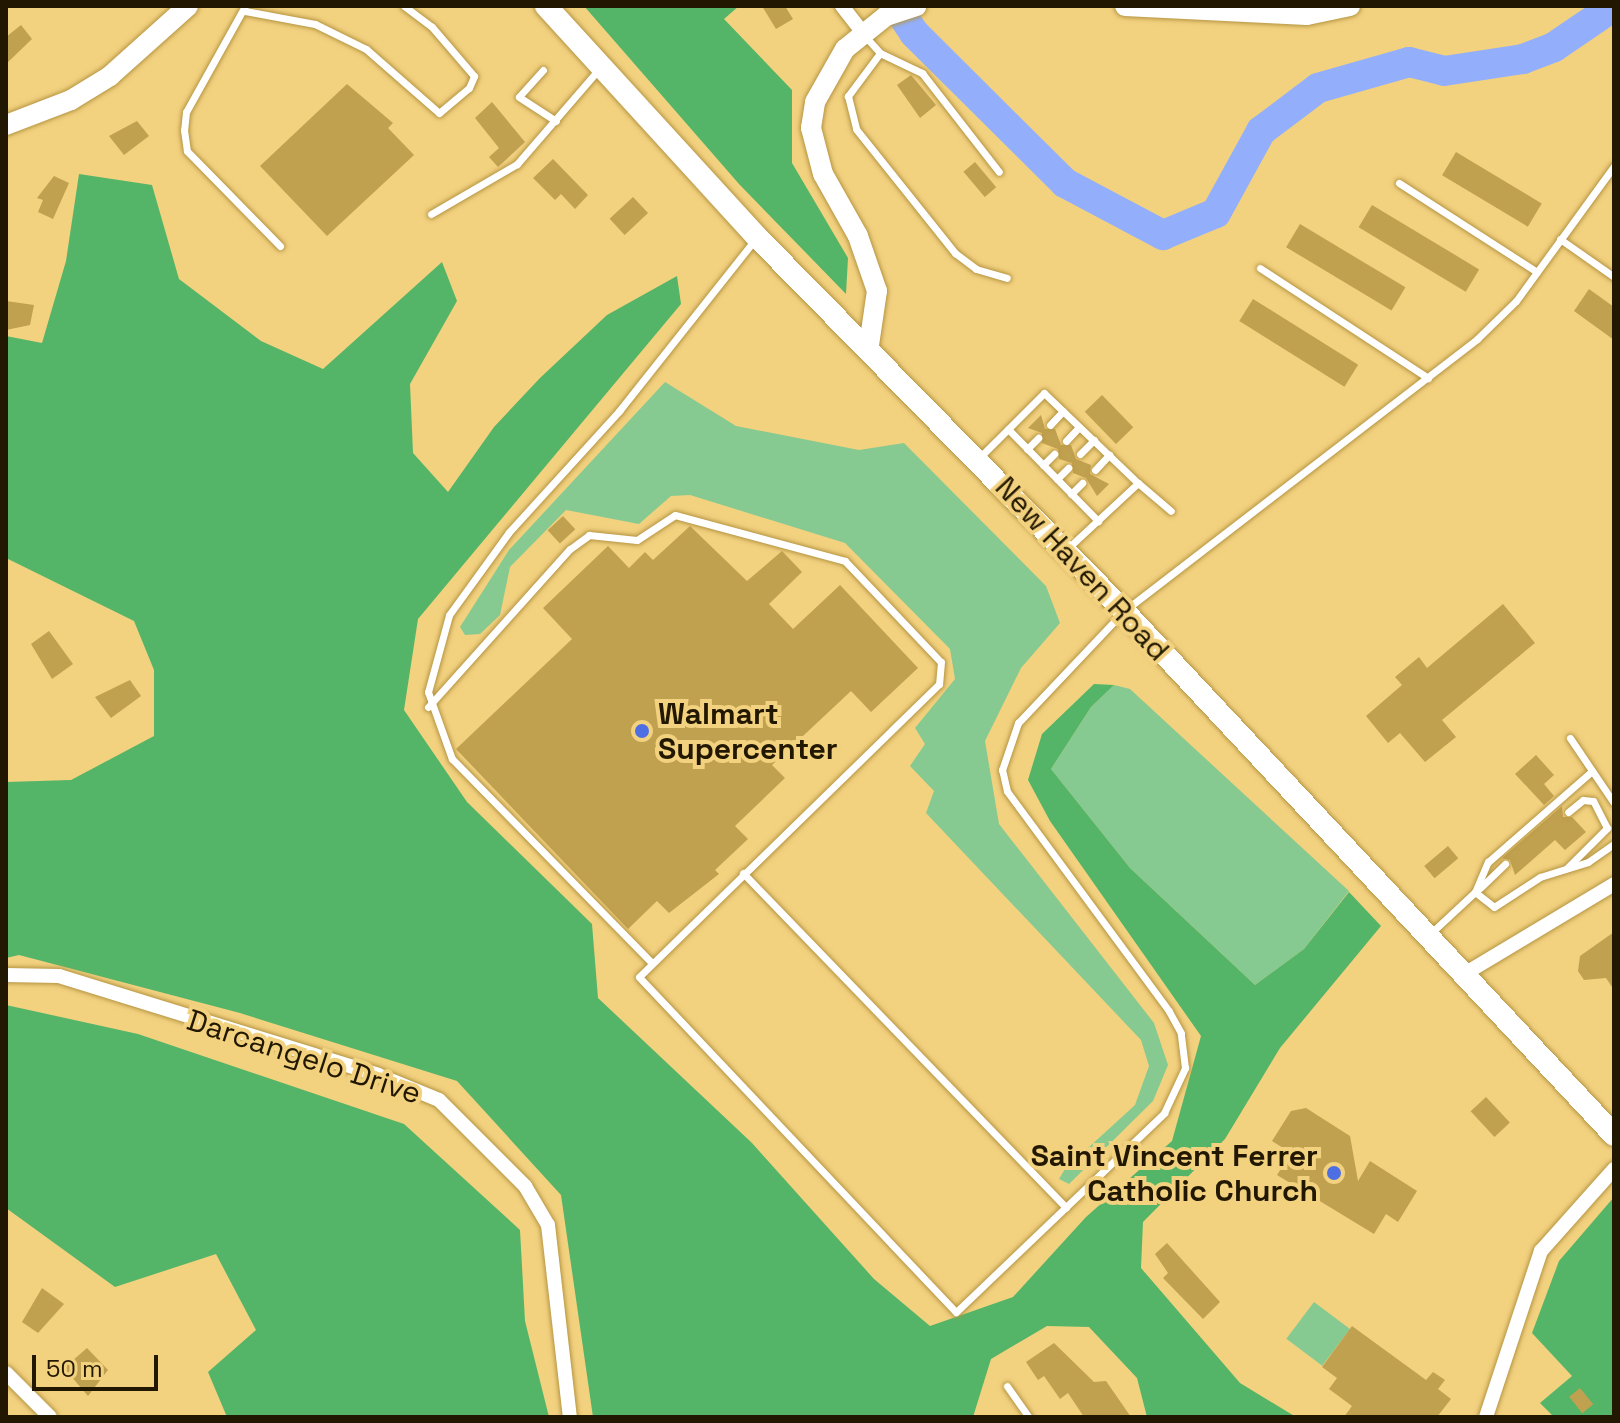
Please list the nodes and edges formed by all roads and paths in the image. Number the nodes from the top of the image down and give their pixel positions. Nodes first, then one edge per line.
1 (188, 6) edge
2 (254, 6) edge
3 (404, 6) edge
4 (546, 6) edge
5 (842, 6) edge
6 (916, 6) edge
7 (1125, 6) edge
8 (1350, 6) edge
9 (245, 8) edge
10 (863, 33) junction
11 (880, 53) junction
12 (601, 66) junction
13 (543, 70) dead end
14 (556, 121) junction
15 (6, 125) edge
16 (1614, 166) edge
17 (999, 172) dead end
18 (1399, 183) dead end
19 (431, 214) dead end
20 (757, 237) junction
21 (1560, 239) junction
22 (280, 246) dead end
23 (1260, 268) dead end
24 (1537, 272) junction
25 (1614, 277) edge
26 (1007, 278) dead end
27 (869, 345) junction
28 (1428, 378) junction
29 (1063, 411) junction
30 (1050, 425) dead end
31 (1079, 427) junction
32 (1008, 429) junction
33 (1038, 438) dead end
34 (1094, 440) junction
35 (1066, 441) dead end
36 (1027, 449) junction
37 (1054, 454) dead end
38 (1080, 454) dead end
39 (1109, 455) junction
40 (978, 459) junction
41 (1043, 465) junction
42 (1068, 468) dead end
43 (1095, 470) dead end
44 (1057, 479) junction
45 (1082, 483) dead end
46 (1138, 483) junction
47 (1071, 494) junction
48 (1171, 511) dead end
49 (1098, 521) junction
50 (1066, 551) junction
51 (1124, 611) junction
52 (428, 707) junction
53 (1570, 738) dead end
54 (1592, 771) junction
55 (1614, 803) edge
56 (1568, 812) dead end
57 (1614, 844) edge
58 (1505, 864) dead end
59 (743, 873) junction
60 (1559, 874) junction
61 (1614, 884) edge
62 (1475, 892) junction
63 (1429, 935) junction
64 (650, 961) junction
65 (1466, 973) junction
66 (6, 975) edge
67 (1614, 1135) edge
68 (1614, 1169) edge
69 (1066, 1207) junction
70 (6, 1373) edge
71 (1007, 1386) dead end
72 (50, 1417) edge
73 (570, 1417) edge
74 (1029, 1417) edge
75 (1486, 1417) edge

1 - 15 street
2 - 9 lane
3 - 9 lane
4 - 12 main road, New Haven Road
5 - 10 street
6 - 10 street
7 - 8 street
9 - 22 lane
10 - 11 lane
10 - 27 street
11 - 17 lane
11 - 26 lane
12 - 14 lane
12 - 20 main road, New Haven Road
13 - 14 lane
14 - 19 lane
16 - 21 lane
18 - 24 lane
20 - 27 main road, New Haven Road
20 - 52 lane
21 - 24 lane
21 - 25 lane
23 - 28 lane
24 - 28 lane
27 - 40 main road, New Haven Road
28 - 51 lane
29 - 30 lane
29 - 31 lane
29 - 32 lane
31 - 34 lane
31 - 35 lane
32 - 36 lane
32 - 40 lane
33 - 36 lane
34 - 38 lane
34 - 39 lane
36 - 41 lane
37 - 41 lane
39 - 43 lane
39 - 46 lane
40 - 50 main road, New Haven Road
41 - 44 lane
42 - 44 lane
44 - 47 lane
45 - 47 lane
46 - 48 lane
46 - 49 lane
47 - 49 lane
49 - 50 lane
50 - 51 main road, New Haven Road
51 - 63 main road, New Haven Road
51 - 69 lane
52 - 59 lane
52 - 64 lane
53 - 54 lane
54 - 55 lane
54 - 62 lane
56 - 60 lane
57 - 60 lane
58 - 62 lane
59 - 64 lane
59 - 69 lane
60 - 62 lane
61 - 65 street
62 - 63 lane
63 - 65 main road, New Haven Road
64 - 69 lane
65 - 67 main road, New Haven Road
66 - 73 street, Darcangelo Drive
68 - 75 street
70 - 72 street
71 - 74 lane

